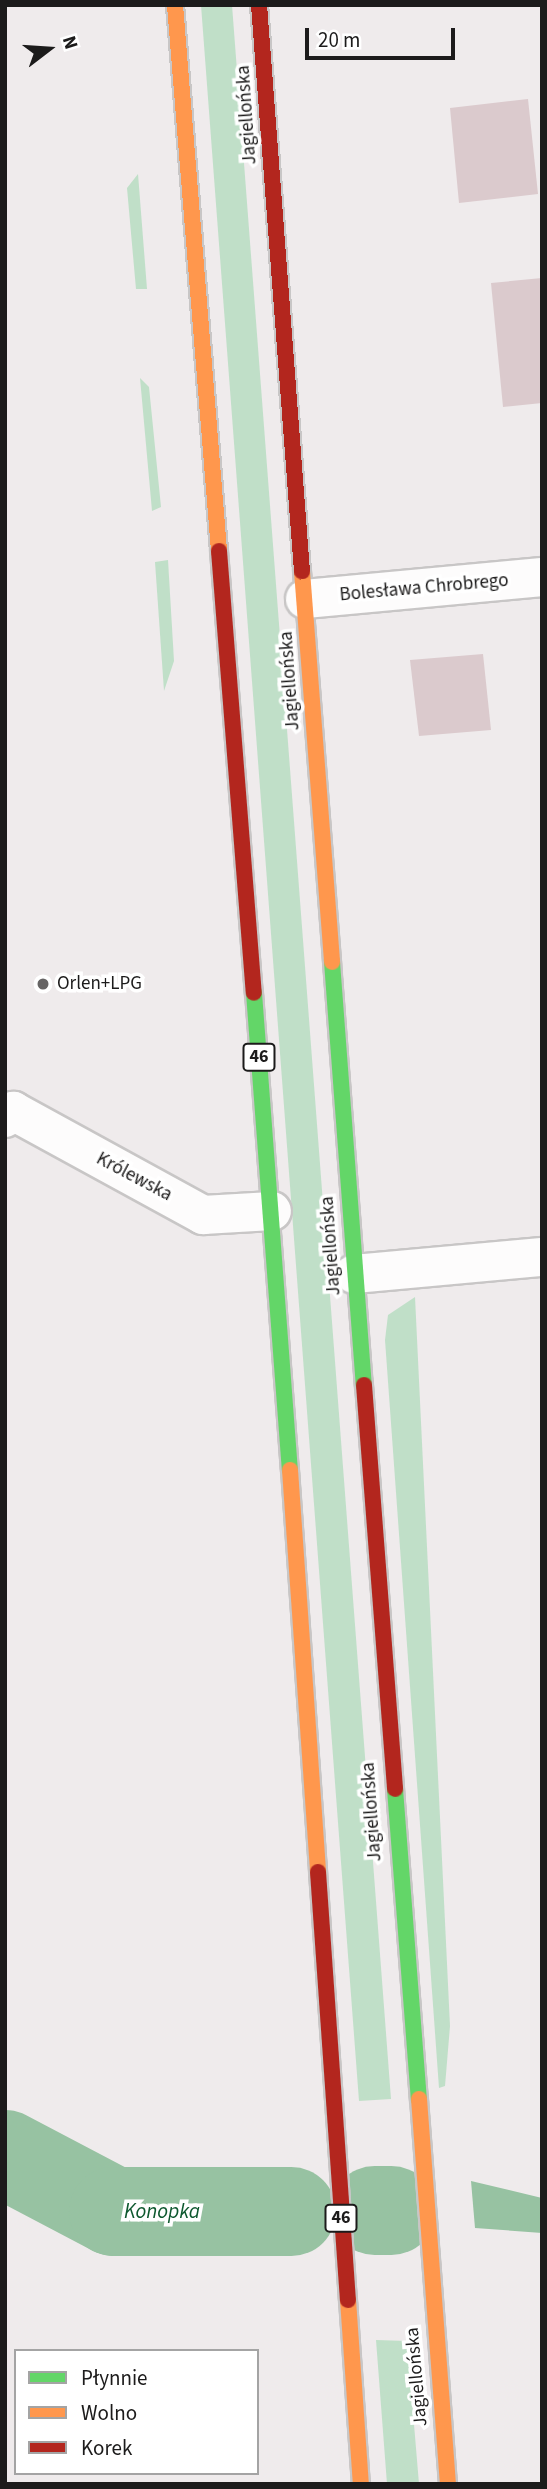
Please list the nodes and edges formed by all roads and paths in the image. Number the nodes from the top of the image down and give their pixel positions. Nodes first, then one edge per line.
1 (175, 5) edge
2 (259, 5) edge
3 (542, 577) edge
4 (305, 599) junction
5 (5, 1118) edge
6 (272, 1211) junction
7 (542, 1257) edge
8 (354, 1274) junction
9 (361, 2484) edge
10 (448, 2484) edge

1 - 6 main road, 46
2 - 4 main road, Jagiellońska
3 - 4 street, Bolesława Chrobrego
4 - 8 main road, Jagiellońska
5 - 6 street, Królewska
6 - 9 main road, 46
7 - 8 street
8 - 10 main road, Jagiellońska

